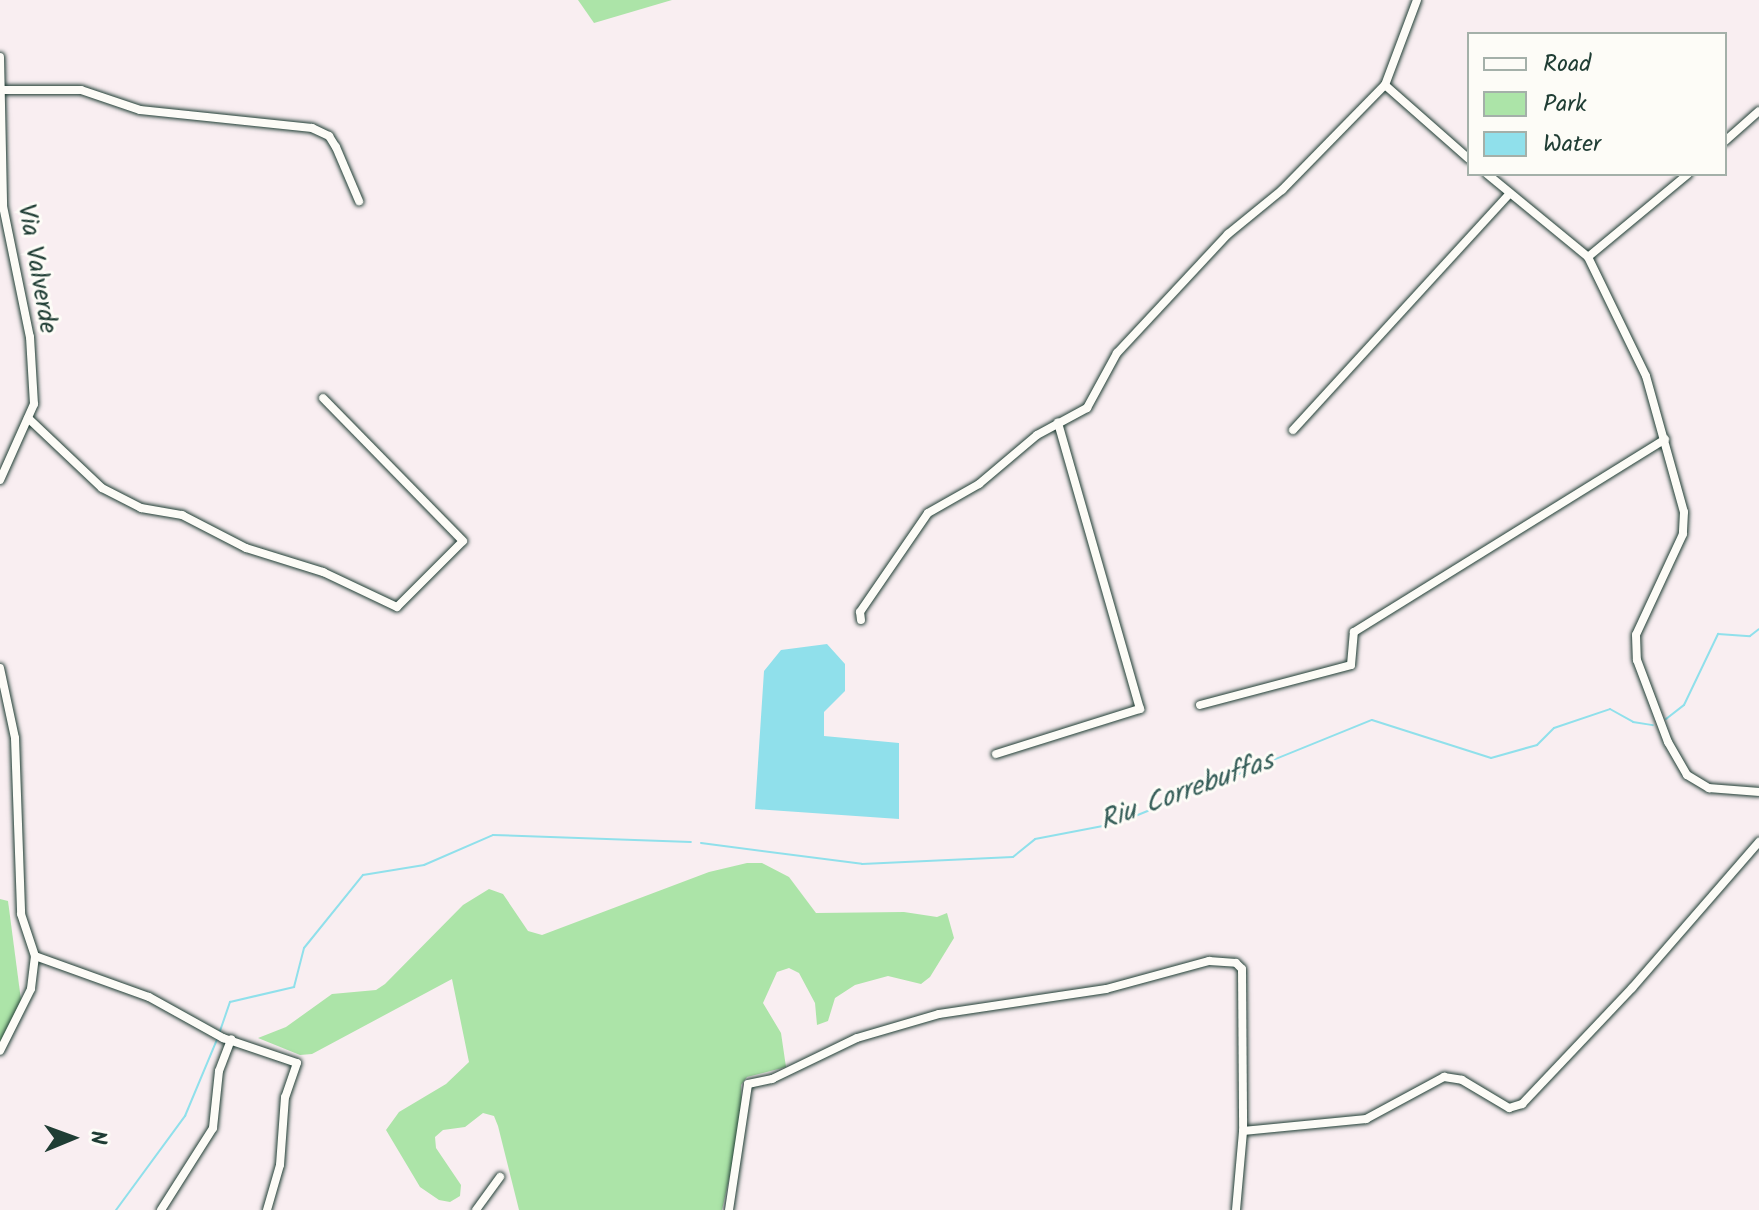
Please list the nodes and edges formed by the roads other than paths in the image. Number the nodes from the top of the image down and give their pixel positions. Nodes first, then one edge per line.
1 (1417, 0) edge
2 (0, 57) edge
3 (1385, 85) junction
4 (2, 90) junction
5 (1759, 111) edge
6 (1727, 139) edge
7 (1467, 157) edge
8 (1489, 176) edge
9 (1686, 176) edge
10 (1510, 193) junction
11 (359, 201) dead end
12 (1588, 257) junction
13 (323, 398) dead end
14 (28, 418) junction
15 (1058, 423) junction
16 (1293, 430) dead end
17 (1665, 439) junction
18 (0, 480) edge
19 (861, 620) dead end
20 (0, 668) edge
21 (1200, 705) dead end
22 (996, 754) dead end
23 (1759, 792) edge
24 (1759, 842) edge
25 (35, 956) junction
26 (227, 1038) junction
27 (0, 1051) edge
28 (1243, 1131) junction
29 (500, 1177) dead end
30 (161, 1210) edge
31 (267, 1210) edge
32 (476, 1210) edge
33 (729, 1210) edge
34 (1236, 1210) edge

1 - 3 street
2 - 4 street, Via Valverde
3 - 7 street
3 - 15 street
4 - 11 street
4 - 14 street, Via Valverde
5 - 6 street
8 - 10 street
9 - 12 street
10 - 12 street
10 - 16 street
12 - 17 street
13 - 14 street
14 - 18 street, Via Valverde
15 - 19 street
15 - 22 street
17 - 21 street
17 - 23 street
20 - 25 street
24 - 28 street
25 - 26 street
25 - 27 street
26 - 30 street
26 - 31 street
28 - 33 street
28 - 34 street
29 - 32 street

